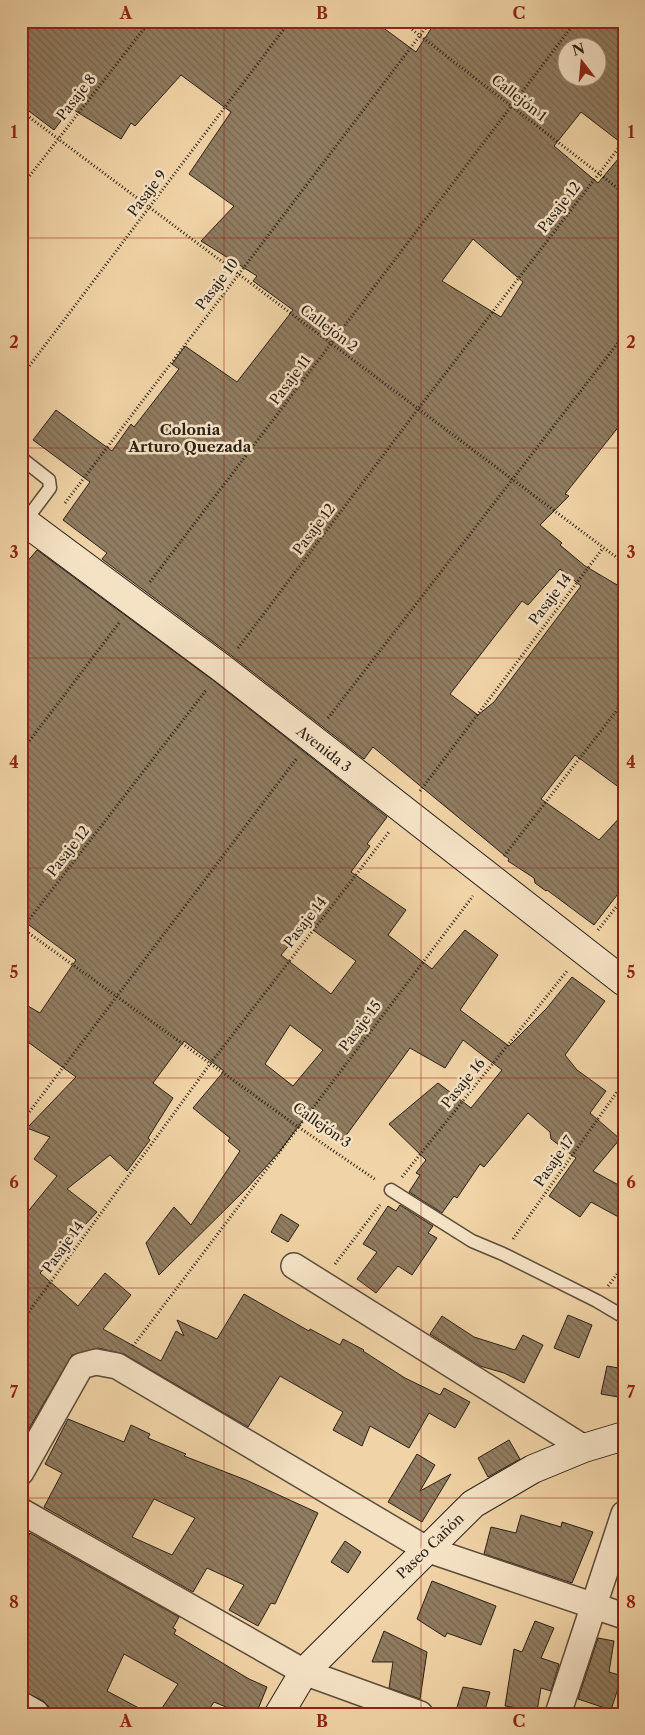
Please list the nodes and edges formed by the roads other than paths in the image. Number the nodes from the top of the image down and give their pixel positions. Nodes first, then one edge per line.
1 (21, 458) edge
2 (27, 526) edge
3 (624, 982) edge
4 (391, 1190) road end
5 (294, 1266) dead end
6 (624, 1317) edge
7 (624, 1436) edge
8 (584, 1448) junction
9 (21, 1472) edge
10 (21, 1511) edge
11 (624, 1514) edge
12 (426, 1549) junction
13 (594, 1606) junction
14 (624, 1616) edge
15 (304, 1672) junction
16 (21, 1706) edge
17 (35, 1714) edge
18 (278, 1714) edge
19 (420, 1714) edge
20 (558, 1714) edge

1 - 2 lane
2 - 3 street, Avenida 3
4 - 6 lane
5 - 8 street
7 - 8 street, Paseo Cañón
8 - 12 street, Paseo Cañón
9 - 12 street
10 - 15 street
11 - 13 street
12 - 13 street
12 - 15 street, Paseo Cañón
13 - 14 street
13 - 20 street
15 - 18 street, Paseo Cañón
15 - 19 street
16 - 17 street

